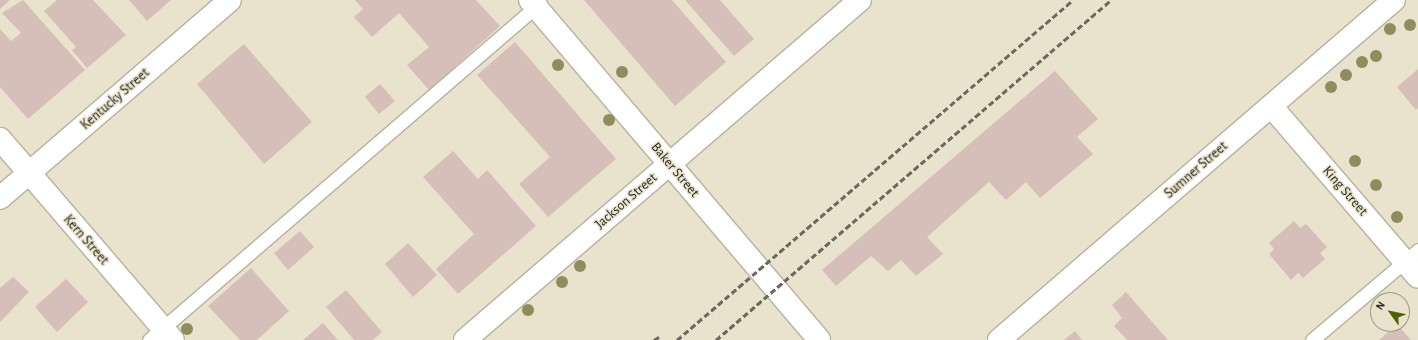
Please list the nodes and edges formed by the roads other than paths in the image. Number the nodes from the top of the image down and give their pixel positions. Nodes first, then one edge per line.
1 (230, 0) edge
2 (860, 0) edge
3 (1394, 0) edge
4 (536, 2) edge
5 (1271, 106) junction
6 (0, 139) edge
7 (670, 163) junction
8 (29, 173) junction
9 (0, 198) edge
10 (1414, 262) edge
11 (162, 336) edge
12 (465, 340) edge
13 (819, 340) edge
14 (999, 340) edge
15 (1312, 340) edge

1 - 8 street, Kentucky Street
2 - 7 street, Jackson Street
3 - 5 street, Sumner Street
4 - 7 street, Baker Street
4 - 11 lane
5 - 10 street, King Street
5 - 14 street, Sumner Street
6 - 8 street, Kern Street
7 - 12 street, Jackson Street
7 - 13 street, Baker Street
8 - 9 street, Kentucky Street
8 - 11 street, Kern Street
10 - 15 lane

